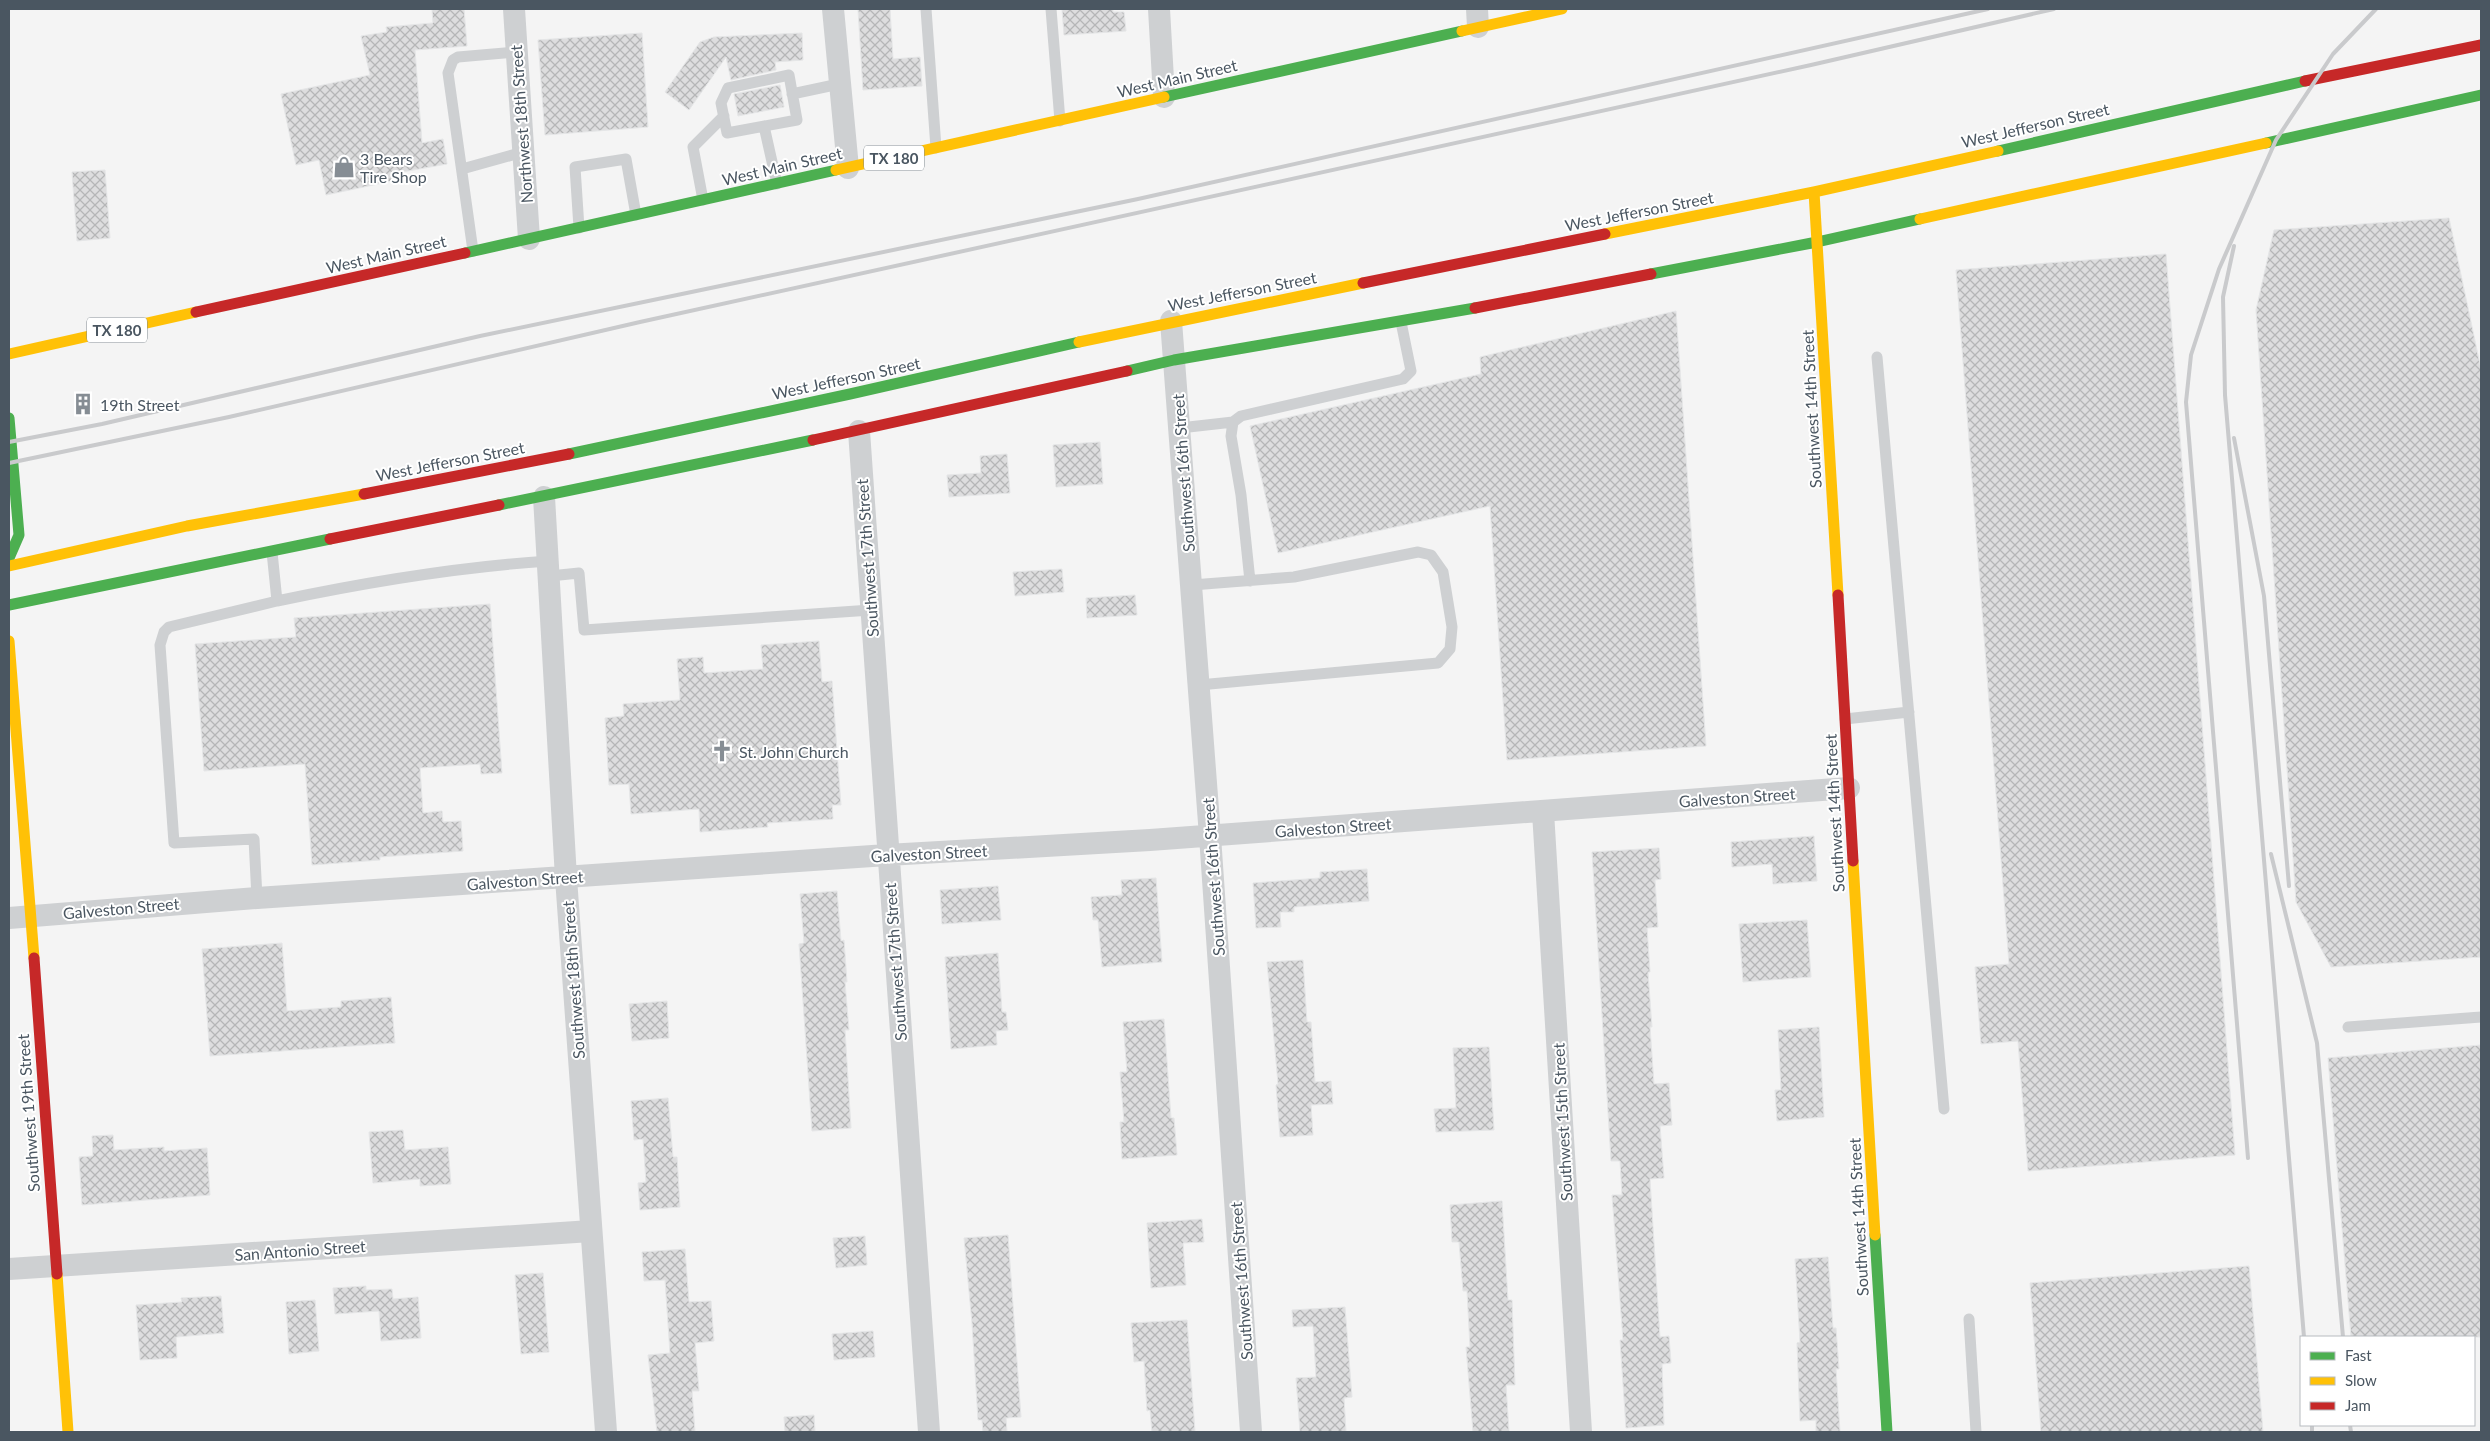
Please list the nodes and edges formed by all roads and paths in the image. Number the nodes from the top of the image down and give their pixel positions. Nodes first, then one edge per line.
1 (514, 9) edge
2 (833, 9) edge
3 (926, 9) edge
4 (1051, 9) edge
5 (1159, 9) edge
6 (1562, 9) edge
7 (1477, 18) edge
8 (2481, 44) edge
9 (517, 52) junction
10 (839, 84) junction
11 (792, 94) junction
12 (2480, 96) edge
13 (1164, 97) junction
14 (724, 116) junction
15 (1060, 121) junction
16 (764, 126) junction
17 (936, 148) junction
18 (523, 152) junction
19 (848, 168) junction
20 (462, 169) junction
21 (777, 184) junction
22 (1814, 192) junction
23 (703, 200) junction
24 (636, 215) junction
25 (578, 228) junction
26 (529, 239) junction
27 (1817, 242) junction
28 (473, 251) junction
29 (1171, 321) junction
30 (1401, 322) junction
31 (9, 354) edge
32 (1877, 357) dead end
33 (1174, 360) junction
34 (9, 418) edge
35 (1233, 422) junction
36 (1180, 428) junction
37 (859, 431) junction
38 (544, 497) junction
39 (272, 552) junction
40 (9, 558) edge
41 (9, 566) edge
42 (549, 568) junction
43 (1250, 580) junction
44 (1192, 585) junction
45 (277, 601) junction
46 (9, 605) edge
47 (871, 610) junction
48 (9, 641) edge
49 (1199, 685) junction
50 (11, 695) edge
51 (1909, 712) junction
52 (1845, 719) junction
53 (1849, 788) junction
54 (1543, 812) junction
55 (1210, 836) junction
56 (887, 855) junction
57 (566, 878) junction
58 (257, 898) junction
59 (31, 916) junction
60 (9, 918) edge
61 (2481, 1017) edge
62 (2348, 1027) dead end
63 (1944, 1109) dead end
64 (591, 1231) junction
65 (55, 1266) junction
66 (9, 1269) edge
67 (1969, 1319) dead end
68 (68, 1432) edge
69 (606, 1432) edge
70 (929, 1432) edge
71 (1251, 1432) edge
72 (1581, 1432) edge
73 (1887, 1432) edge
74 (1976, 1432) edge

1 - 9 street, Northwest 18th Street
2 - 10 street
3 - 17 lane
4 - 15 lane
5 - 13 street
6 - 7 main road, West Main Street / TX 180
7 - 13 main road, West Main Street / TX 180
8 - 22 main road, West Jefferson Street
9 - 18 street, Northwest 18th Street
9 - 20 lane
10 - 11 lane
10 - 19 street
11 - 14 lane
11 - 16 lane
12 - 27 main road
13 - 15 main road, West Main Street / TX 180
14 - 16 lane
14 - 23 lane
15 - 17 main road, West Main Street / TX 180
16 - 21 lane
17 - 19 main road, West Main Street / TX 180
18 - 20 lane
18 - 26 street, Northwest 18th Street
19 - 21 main road, West Main Street / TX 180
20 - 28 lane
21 - 23 main road, West Main Street / TX 180
22 - 27 main road, Southwest 14th Street
22 - 29 main road, West Jefferson Street
23 - 24 main road, West Main Street / TX 180
24 - 25 main road, West Main Street / TX 180
24 - 25 lane
25 - 26 main road, West Main Street / TX 180
26 - 28 main road, West Main Street / TX 180
27 - 30 main road
27 - 52 main road, Southwest 14th Street
28 - 31 main road, West Main Street / TX 180
29 - 33 street, Southwest 16th Street
29 - 41 main road, West Jefferson Street
30 - 33 main road
30 - 35 lane
32 - 51 lane
33 - 36 street, Southwest 16th Street
33 - 37 main road
34 - 40 main road
35 - 36 lane
35 - 43 lane
36 - 44 street, Southwest 16th Street
37 - 38 main road
37 - 47 street, Southwest 17th Street
38 - 39 main road
38 - 42 street, Southwest 18th Street
39 - 45 lane
39 - 46 main road
42 - 45 lane
42 - 47 lane
42 - 57 street, Southwest 18th Street
43 - 44 lane
43 - 49 lane
44 - 49 street, Southwest 16th Street
45 - 58 lane
47 - 56 street, Southwest 17th Street
48 - 50 main road, Southwest 19th Street
49 - 55 street, Southwest 16th Street
50 - 59 main road, Southwest 19th Street
51 - 52 lane
51 - 63 lane
52 - 53 main road, Southwest 14th Street
53 - 54 street, Galveston Street
53 - 73 main road, Southwest 14th Street
54 - 55 street, Galveston Street
54 - 72 street, Southwest 15th Street
55 - 56 street, Galveston Street
55 - 71 street, Southwest 16th Street
56 - 57 street, Galveston Street
56 - 70 street, Southwest 17th Street
57 - 58 street, Galveston Street
57 - 64 street, Southwest 18th Street
58 - 59 street, Galveston Street
59 - 60 street, Galveston Street
59 - 65 main road, Southwest 19th Street
61 - 62 lane
64 - 65 street, San Antonio Street
64 - 69 street, Southwest 18th Street
65 - 66 street, San Antonio Street
65 - 68 main road, Southwest 19th Street
67 - 74 lane

